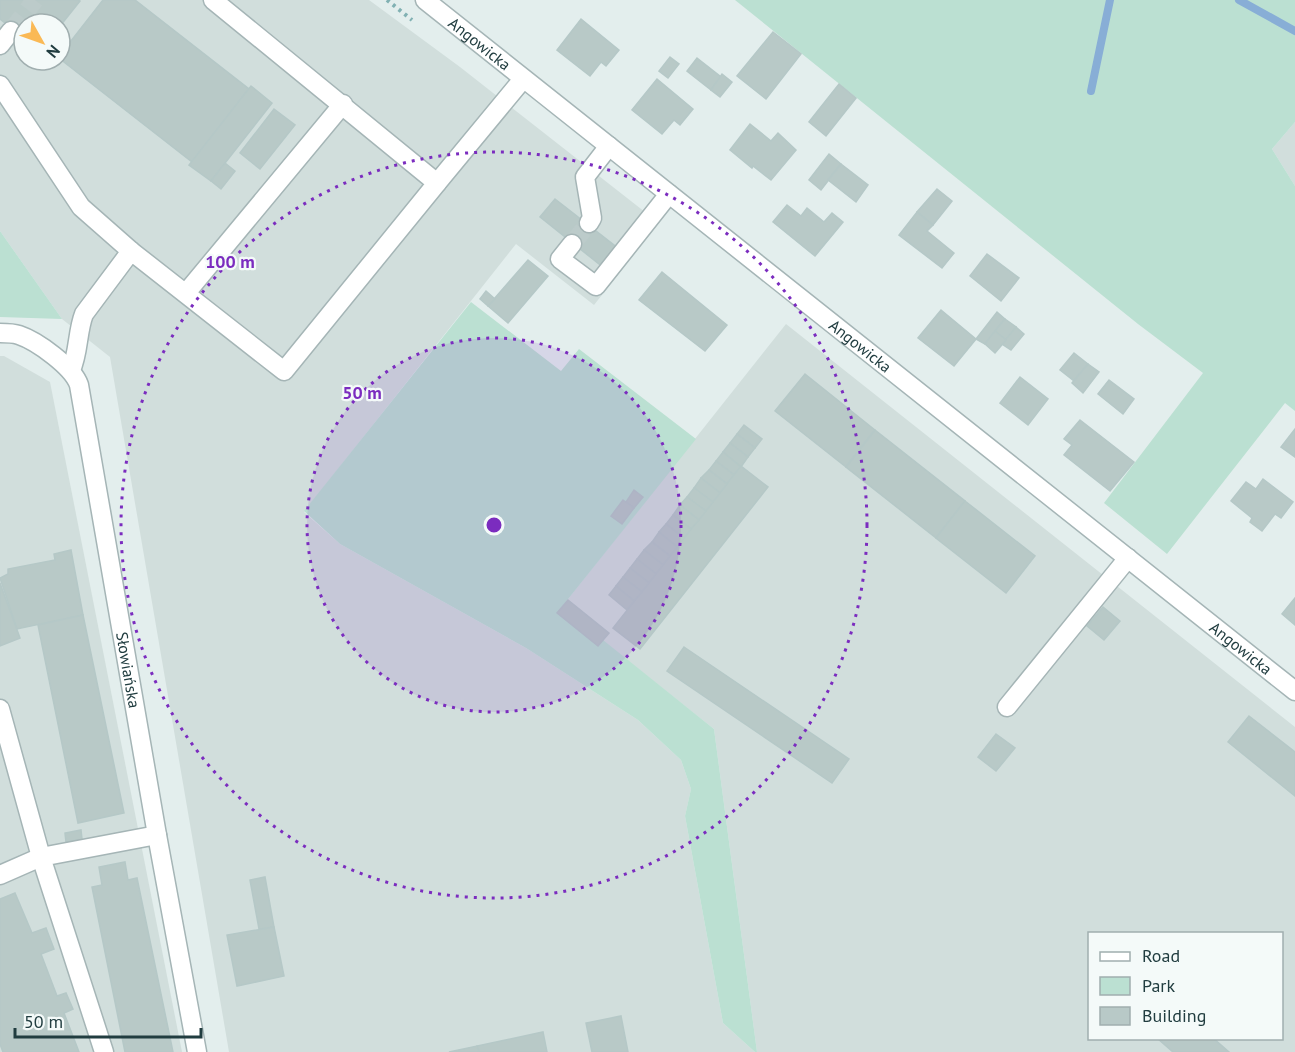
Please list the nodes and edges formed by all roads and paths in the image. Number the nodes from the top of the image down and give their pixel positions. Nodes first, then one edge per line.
1 (213, 0) edge
2 (425, 0) edge
3 (523, 79) junction
4 (0, 85) edge
5 (343, 104) junction
6 (609, 146) junction
7 (437, 183) junction
8 (669, 194) junction
9 (589, 224) tunnel mouth
10 (572, 244) tunnel mouth
11 (131, 251) junction
12 (186, 293) junction
13 (0, 333) edge
14 (71, 370) junction
15 (1128, 558) junction
16 (1295, 692) edge
17 (1007, 707) dead end
18 (0, 709) edge
19 (157, 835) junction
20 (41, 857) junction
21 (0, 875) edge
22 (104, 1052) edge
23 (197, 1052) edge

1 - 5 street
2 - 3 street, Angowicka
3 - 6 street, Angowicka
3 - 7 street
4 - 11 street
5 - 7 street
5 - 12 street
6 - 8 street, Angowicka
6 - 9 street
7 - 12 street
8 - 10 street
8 - 15 street, Angowicka
11 - 12 street
11 - 14 street
13 - 14 street
14 - 19 street, Słowiańska
15 - 16 street, Angowicka
15 - 17 street
18 - 20 street
19 - 20 street
19 - 23 street, Słowiańska
20 - 21 street
20 - 22 street

